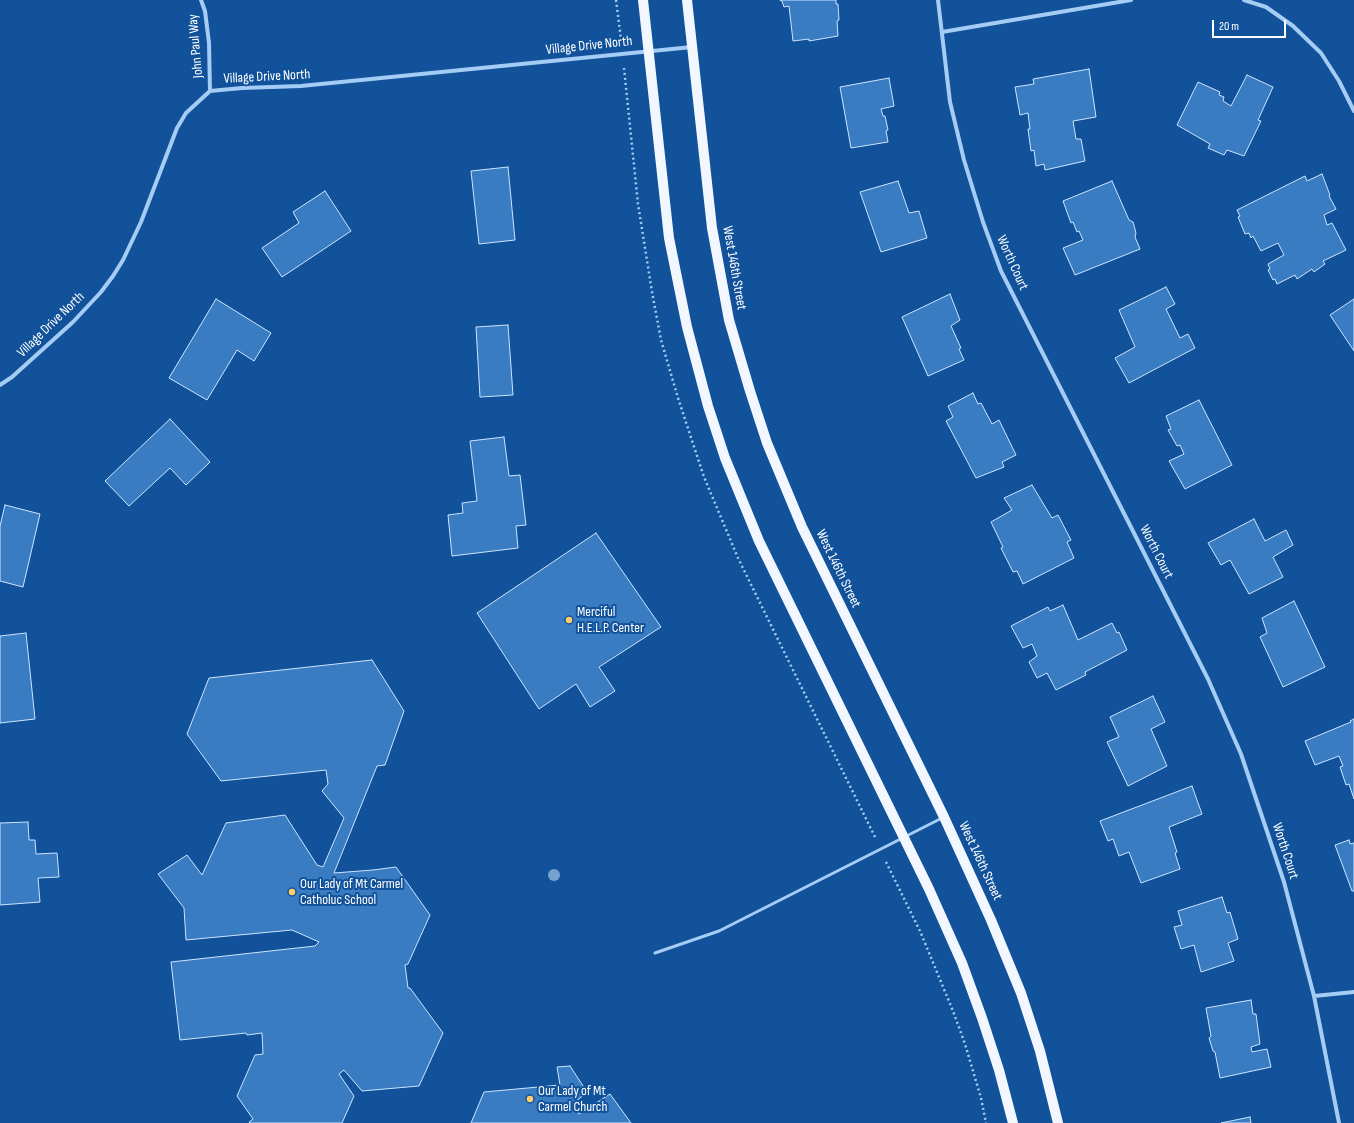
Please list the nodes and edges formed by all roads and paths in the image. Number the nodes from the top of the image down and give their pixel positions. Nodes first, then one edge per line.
1 (201, 0) edge
2 (616, 0) edge
3 (643, 0) edge
4 (687, 0) edge
5 (938, 0) edge
6 (1131, 0) edge
7 (1244, 0) edge
8 (618, 14) dead end
9 (942, 32) junction
10 (692, 46) junction
11 (648, 51) junction
12 (210, 91) junction
13 (1354, 111) edge
14 (0, 385) edge
15 (944, 817) junction
16 (904, 837) junction
17 (901, 891) dead end
18 (655, 953) dead end
19 (1354, 992) edge
20 (1314, 996) junction
21 (986, 1123) edge
22 (1013, 1123) edge
23 (1058, 1123) edge
24 (1339, 1123) edge

1 - 12 street, John Paul Way
2 - 8 path
3 - 11 main road
4 - 10 main road, West 146th Street
5 - 9 street, Worth Court
6 - 9 street
7 - 13 street
9 - 20 street, Worth Court
10 - 11 street, Village Drive North
10 - 15 main road, West 146th Street
11 - 12 street, Village Drive North
11 - 16 main road
12 - 14 street, Village Drive North
15 - 16 lane
15 - 23 main road, West 146th Street
16 - 18 lane
16 - 22 main road
17 - 21 path
19 - 20 street
20 - 24 street, Worth Court

